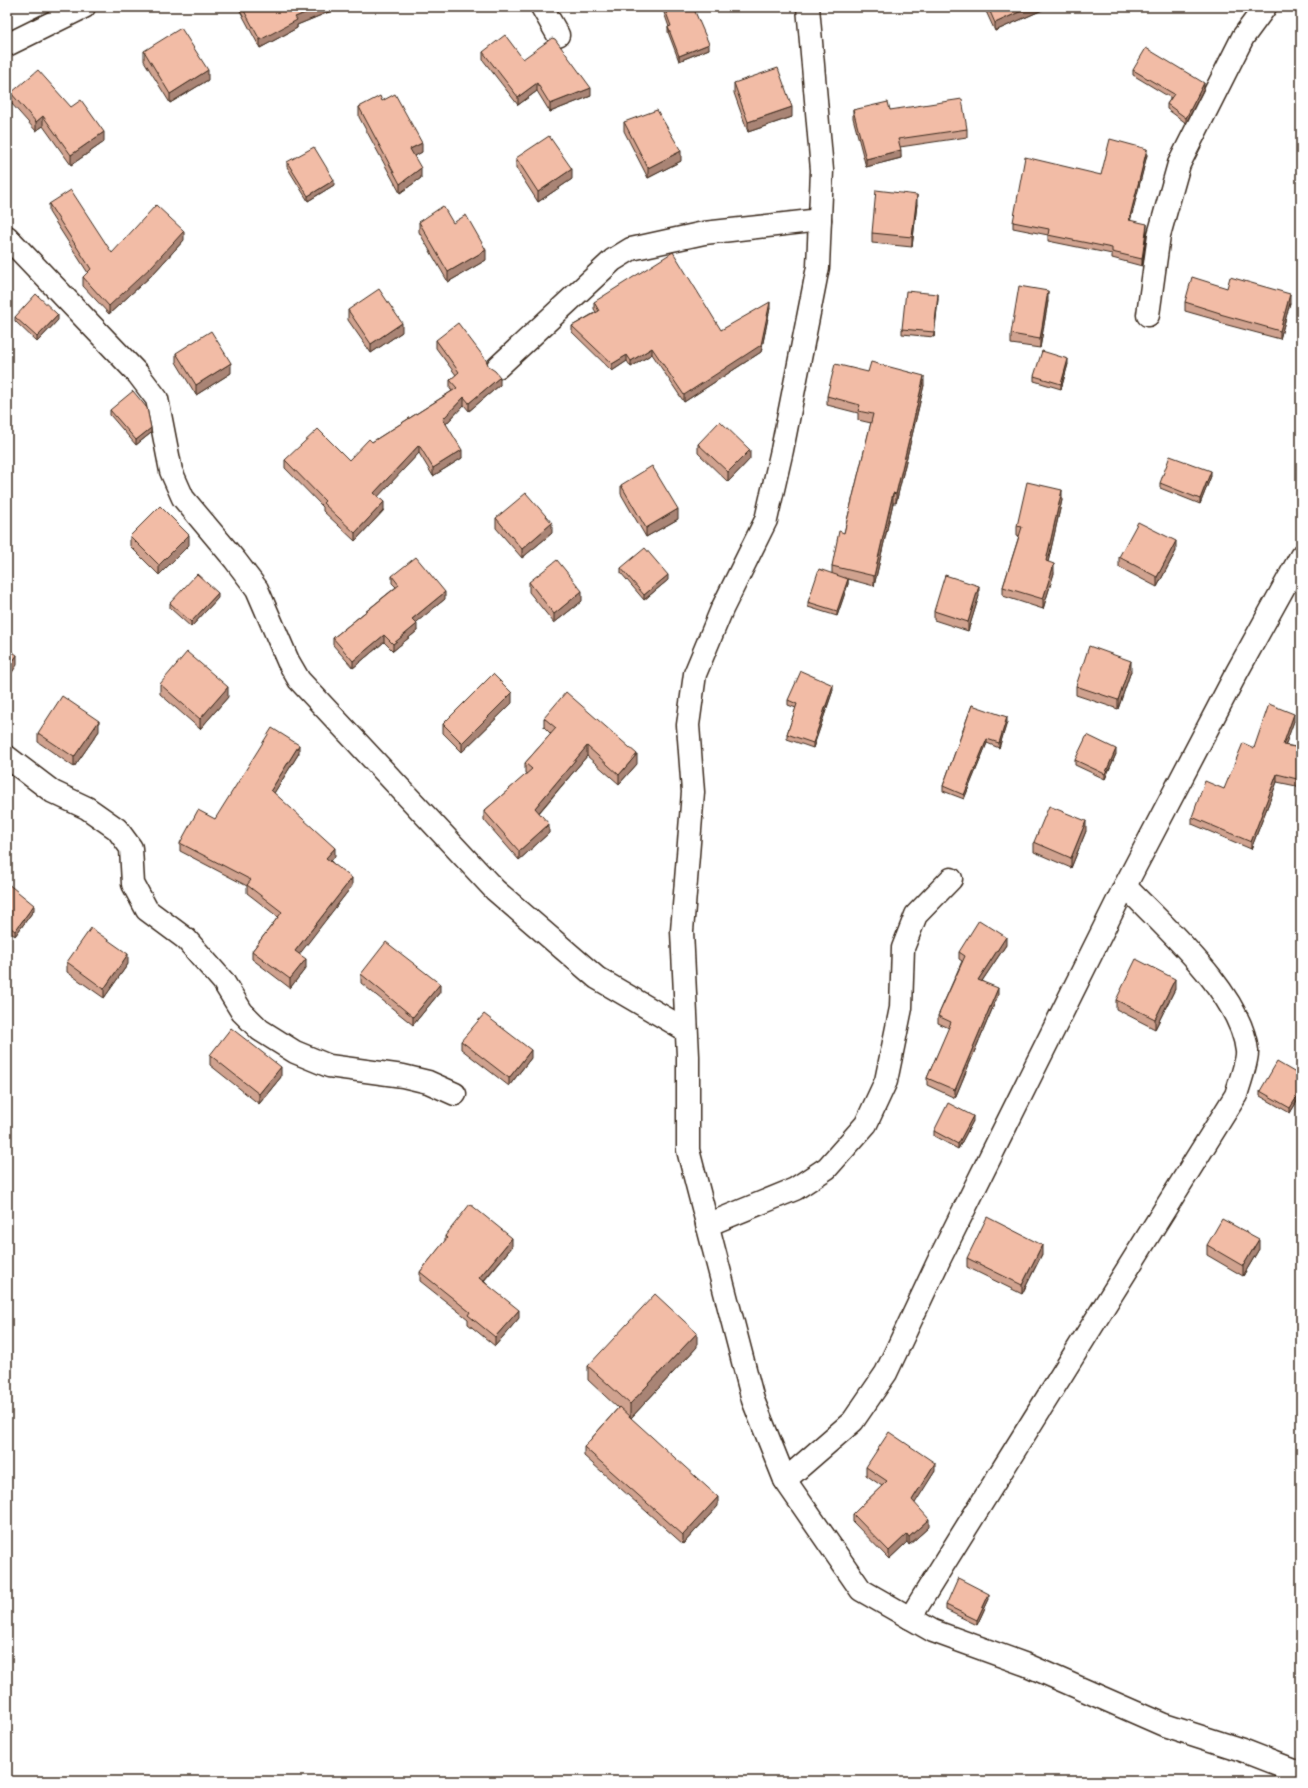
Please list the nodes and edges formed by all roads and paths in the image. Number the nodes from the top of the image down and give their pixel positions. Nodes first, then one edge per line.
1 (84, 7) edge
2 (542, 7) edge
3 (808, 7) edge
4 (1265, 7) edge
5 (558, 35) dead end
6 (7, 45) edge
7 (820, 220) junction
8 (7, 237) edge
9 (1148, 315) dead end
10 (498, 367) dead end
11 (1301, 556) edge
12 (7, 757) edge
13 (951, 879) dead end
14 (1125, 886) junction
15 (686, 1030) junction
16 (455, 1094) dead end
17 (707, 1225) junction
18 (785, 1480) junction
19 (910, 1618) junction
20 (1301, 1773) edge

1 - 6 street
2 - 5 street
3 - 7 street
4 - 9 street
7 - 10 street
7 - 15 street
8 - 15 street
11 - 14 street
12 - 16 street
13 - 17 street
14 - 18 street
14 - 19 street
15 - 17 street
17 - 18 street
18 - 19 street
19 - 20 street

